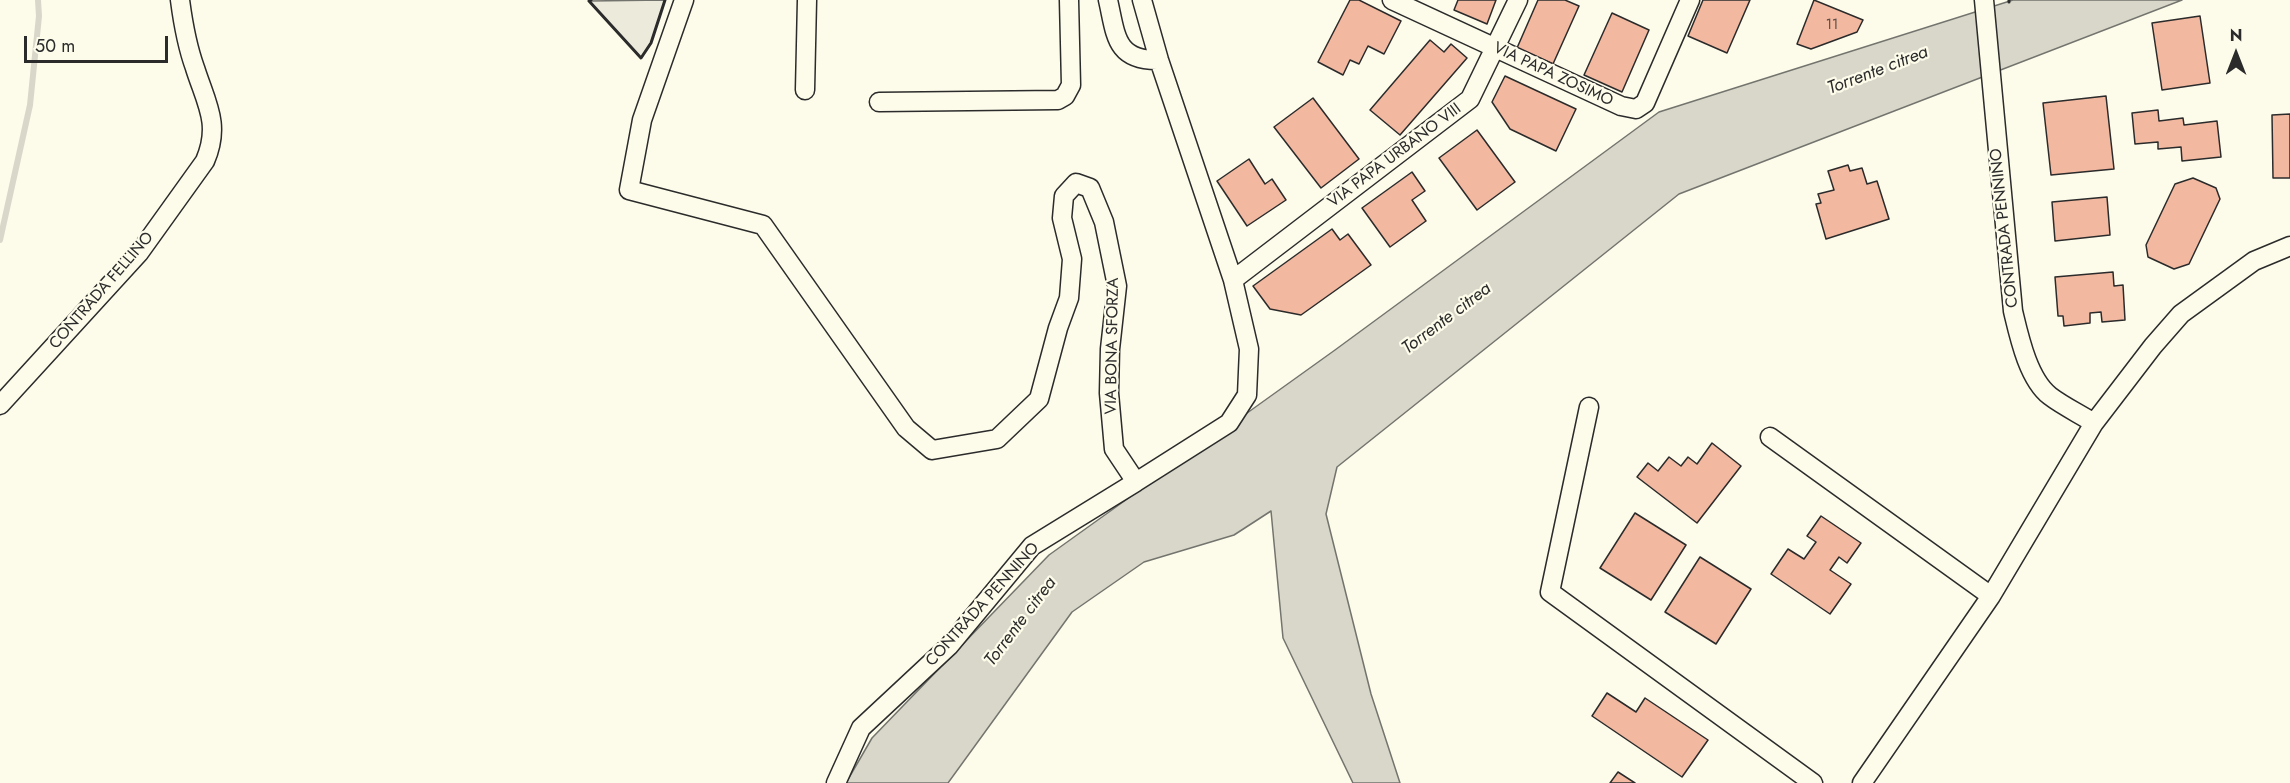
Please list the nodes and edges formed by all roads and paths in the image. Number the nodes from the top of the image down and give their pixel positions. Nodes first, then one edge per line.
1 (180, 0) edge
2 (684, 0) edge
3 (807, 0) edge
4 (1069, 0) edge
5 (1108, 0) edge
6 (1142, 0) edge
7 (1392, 0) edge
8 (1518, 0) edge
9 (1690, 0) edge
10 (1985, 5) edge
11 (1496, 48) junction
12 (1159, 60) junction
13 (805, 90) dead end
14 (879, 102) dead end
15 (2290, 246) edge
16 (1233, 280) junction
17 (0, 405) edge
18 (1589, 407) dead end
19 (2094, 423) junction
20 (1770, 436) dead end
21 (1136, 482) junction
22 (1990, 596) junction
23 (836, 783) edge
24 (1813, 783) edge
25 (1862, 783) edge

1 - 17 street, CONTRADA FELLINO
2 - 21 street, VIA BONA SFORZA
3 - 13 street
4 - 14 street
5 - 12 street
6 - 12 street
7 - 11 street, VIA PAPA ZOSIMO
8 - 11 street, VIA PAPA URBANO VIII
9 - 11 street, VIA PAPA ZOSIMO
10 - 19 street, CONTRADA PENNINO
11 - 16 street, VIA PAPA URBANO VIII
12 - 16 street
15 - 19 street
16 - 21 street
18 - 24 street
19 - 22 street
20 - 22 street
21 - 23 street, CONTRADA PENNINO
22 - 25 street

